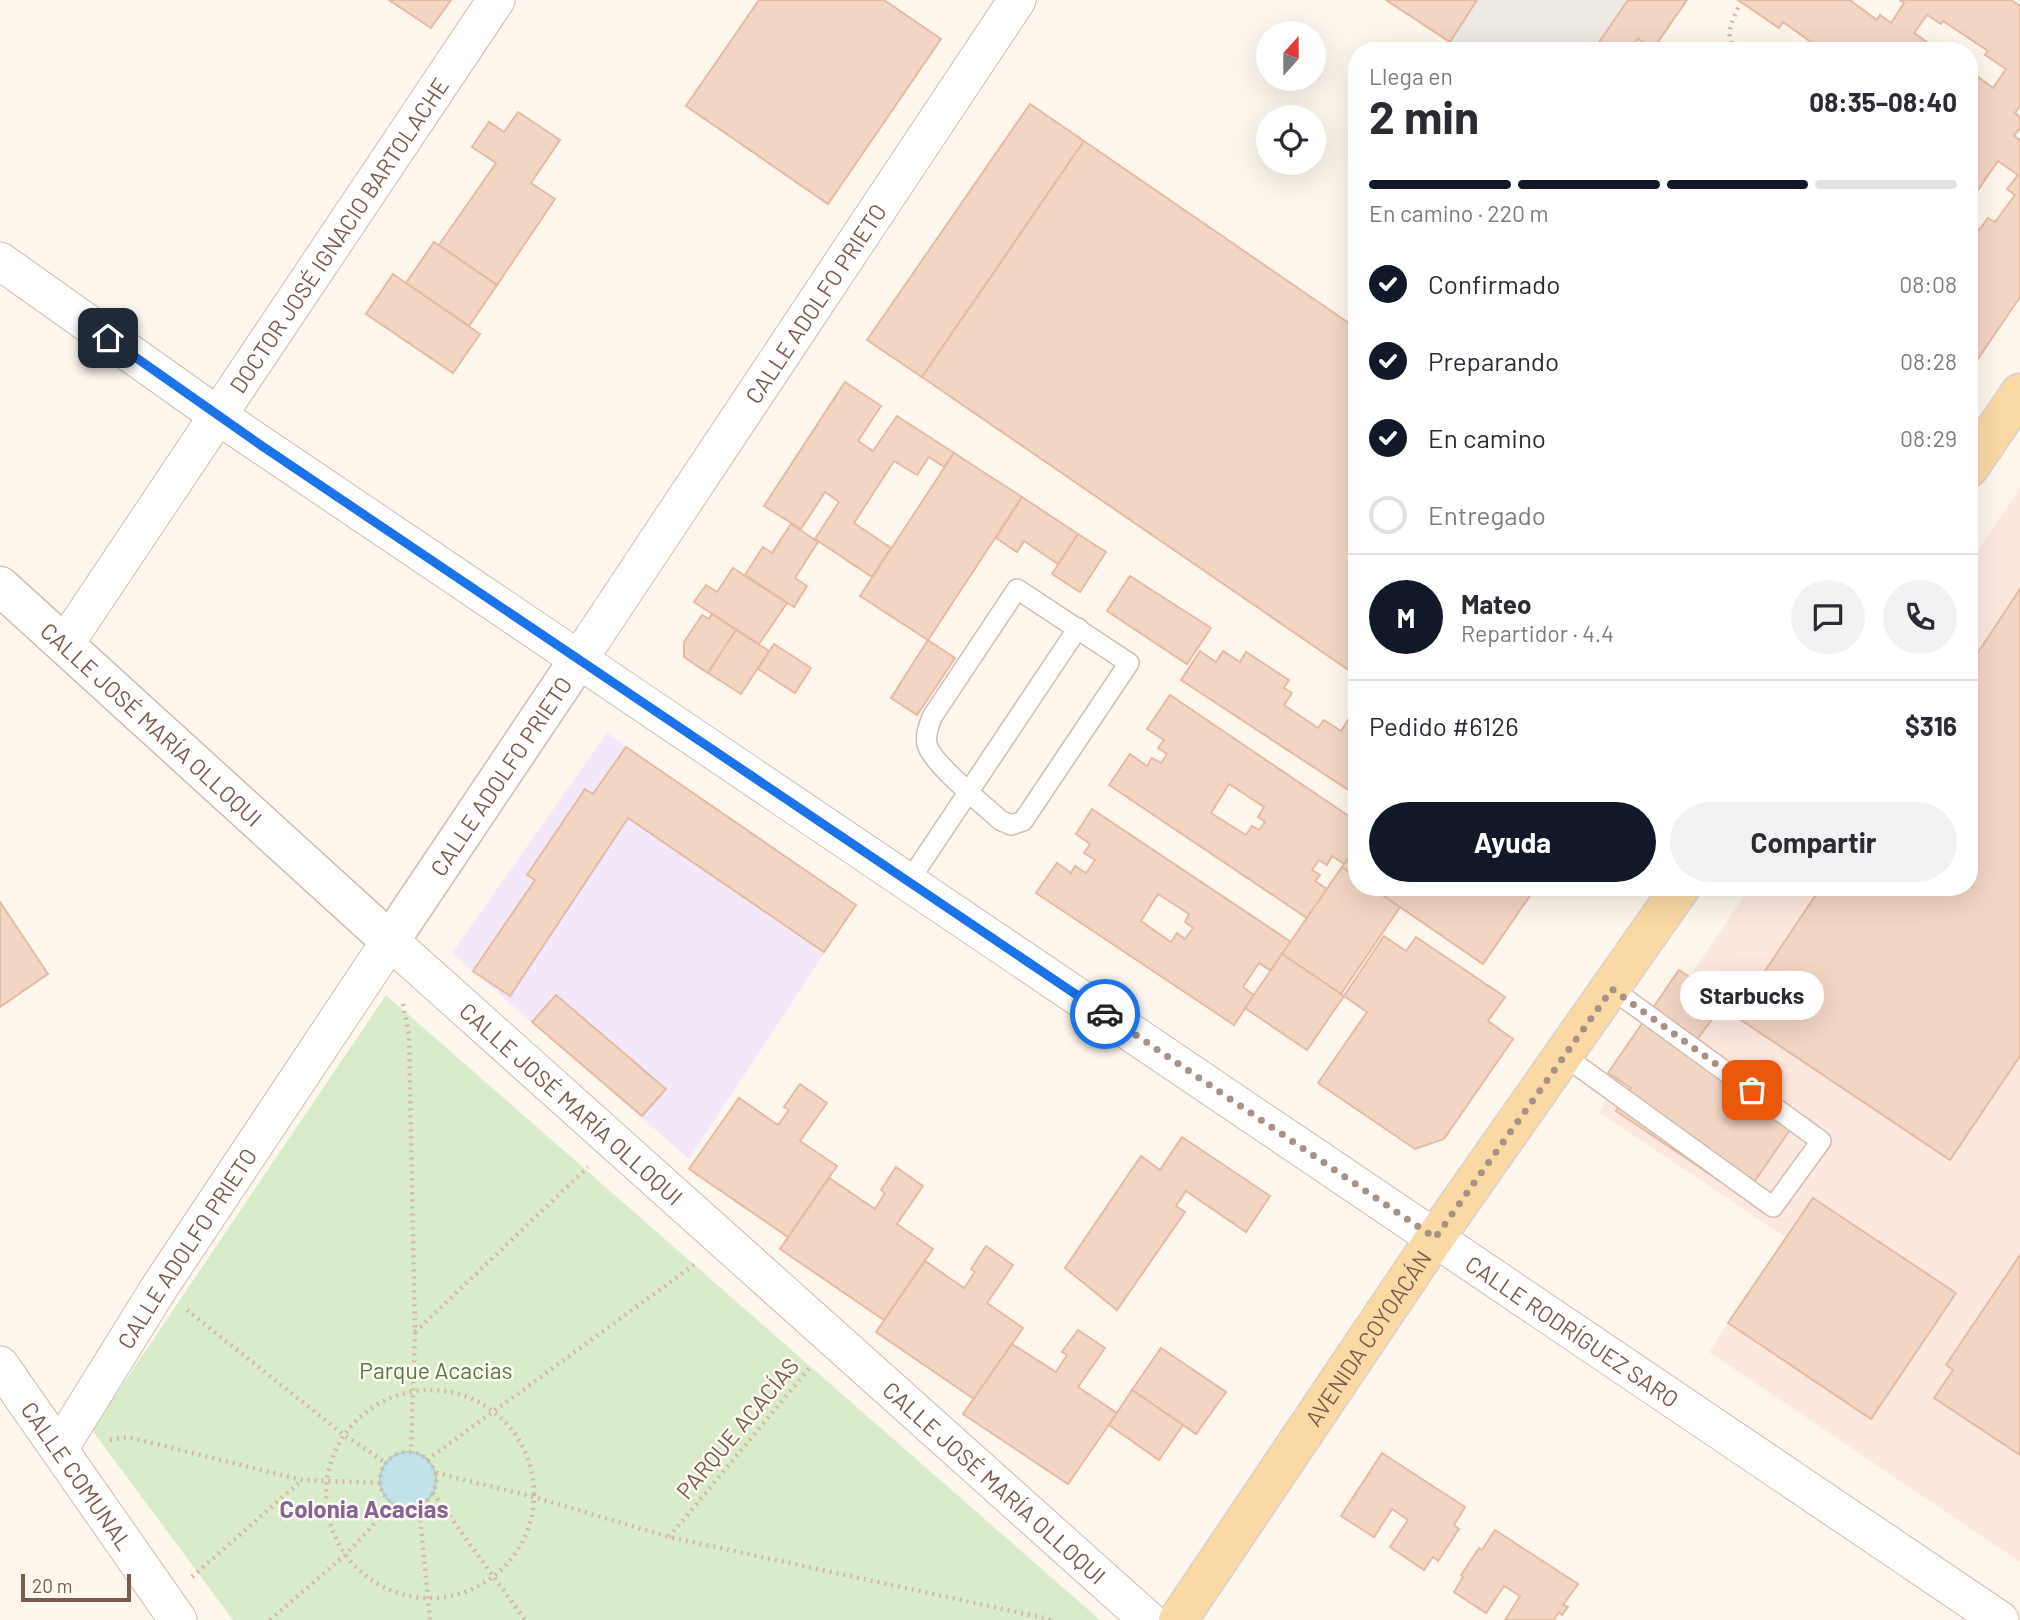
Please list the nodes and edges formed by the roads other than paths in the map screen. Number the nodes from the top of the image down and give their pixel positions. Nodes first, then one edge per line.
1 (496, 0) edge
2 (1017, 0) edge
3 (0, 261) edge
4 (2020, 393) edge
5 (217, 415) junction
6 (1978, 455) edge
7 (0, 586) edge
8 (1078, 628) junction
9 (65, 643) junction
10 (579, 659) junction
11 (969, 792) junction
12 (909, 881) junction
13 (1675, 896) edge
14 (390, 941) junction
15 (1612, 989) junction
16 (1563, 1055) junction
17 (1435, 1238) junction
18 (0, 1365) edge
19 (59, 1448) junction
20 (172, 1610) edge
21 (1147, 1620) edge
22 (1178, 1620) edge
23 (2000, 1620) edge

1 - 5 street, DOCTOR JOSÉ IGNACIO BARTOLACHE
2 - 10 street, CALLE ADOLFO PRIETO
3 - 5 street, CALLE RODRÍGUEZ SARO
4 - 6 main road
5 - 9 street, DOCTOR JOSÉ IGNACIO BARTOLACHE
5 - 10 street, CALLE RODRÍGUEZ SARO
7 - 9 street, CALLE JOSÉ MARÍA OLLOQUI
8 - 11 lane
8 - 11 lane
8 - 11 lane
9 - 14 street, CALLE JOSÉ MARÍA OLLOQUI
10 - 12 street, CALLE RODRÍGUEZ SARO
10 - 14 street, CALLE ADOLFO PRIETO
11 - 12 lane
12 - 17 street, CALLE RODRÍGUEZ SARO
13 - 15 main road, AVENIDA COYOACÁN
14 - 19 street, CALLE ADOLFO PRIETO
14 - 21 street, CALLE JOSÉ MARÍA OLLOQUI
15 - 16 main road, AVENIDA COYOACÁN
15 - 16 lane
16 - 17 main road, AVENIDA COYOACÁN
17 - 22 main road, AVENIDA COYOACÁN
17 - 23 street, CALLE RODRÍGUEZ SARO
18 - 19 street, CALLE COMUNAL
19 - 20 street, CALLE COMUNAL

